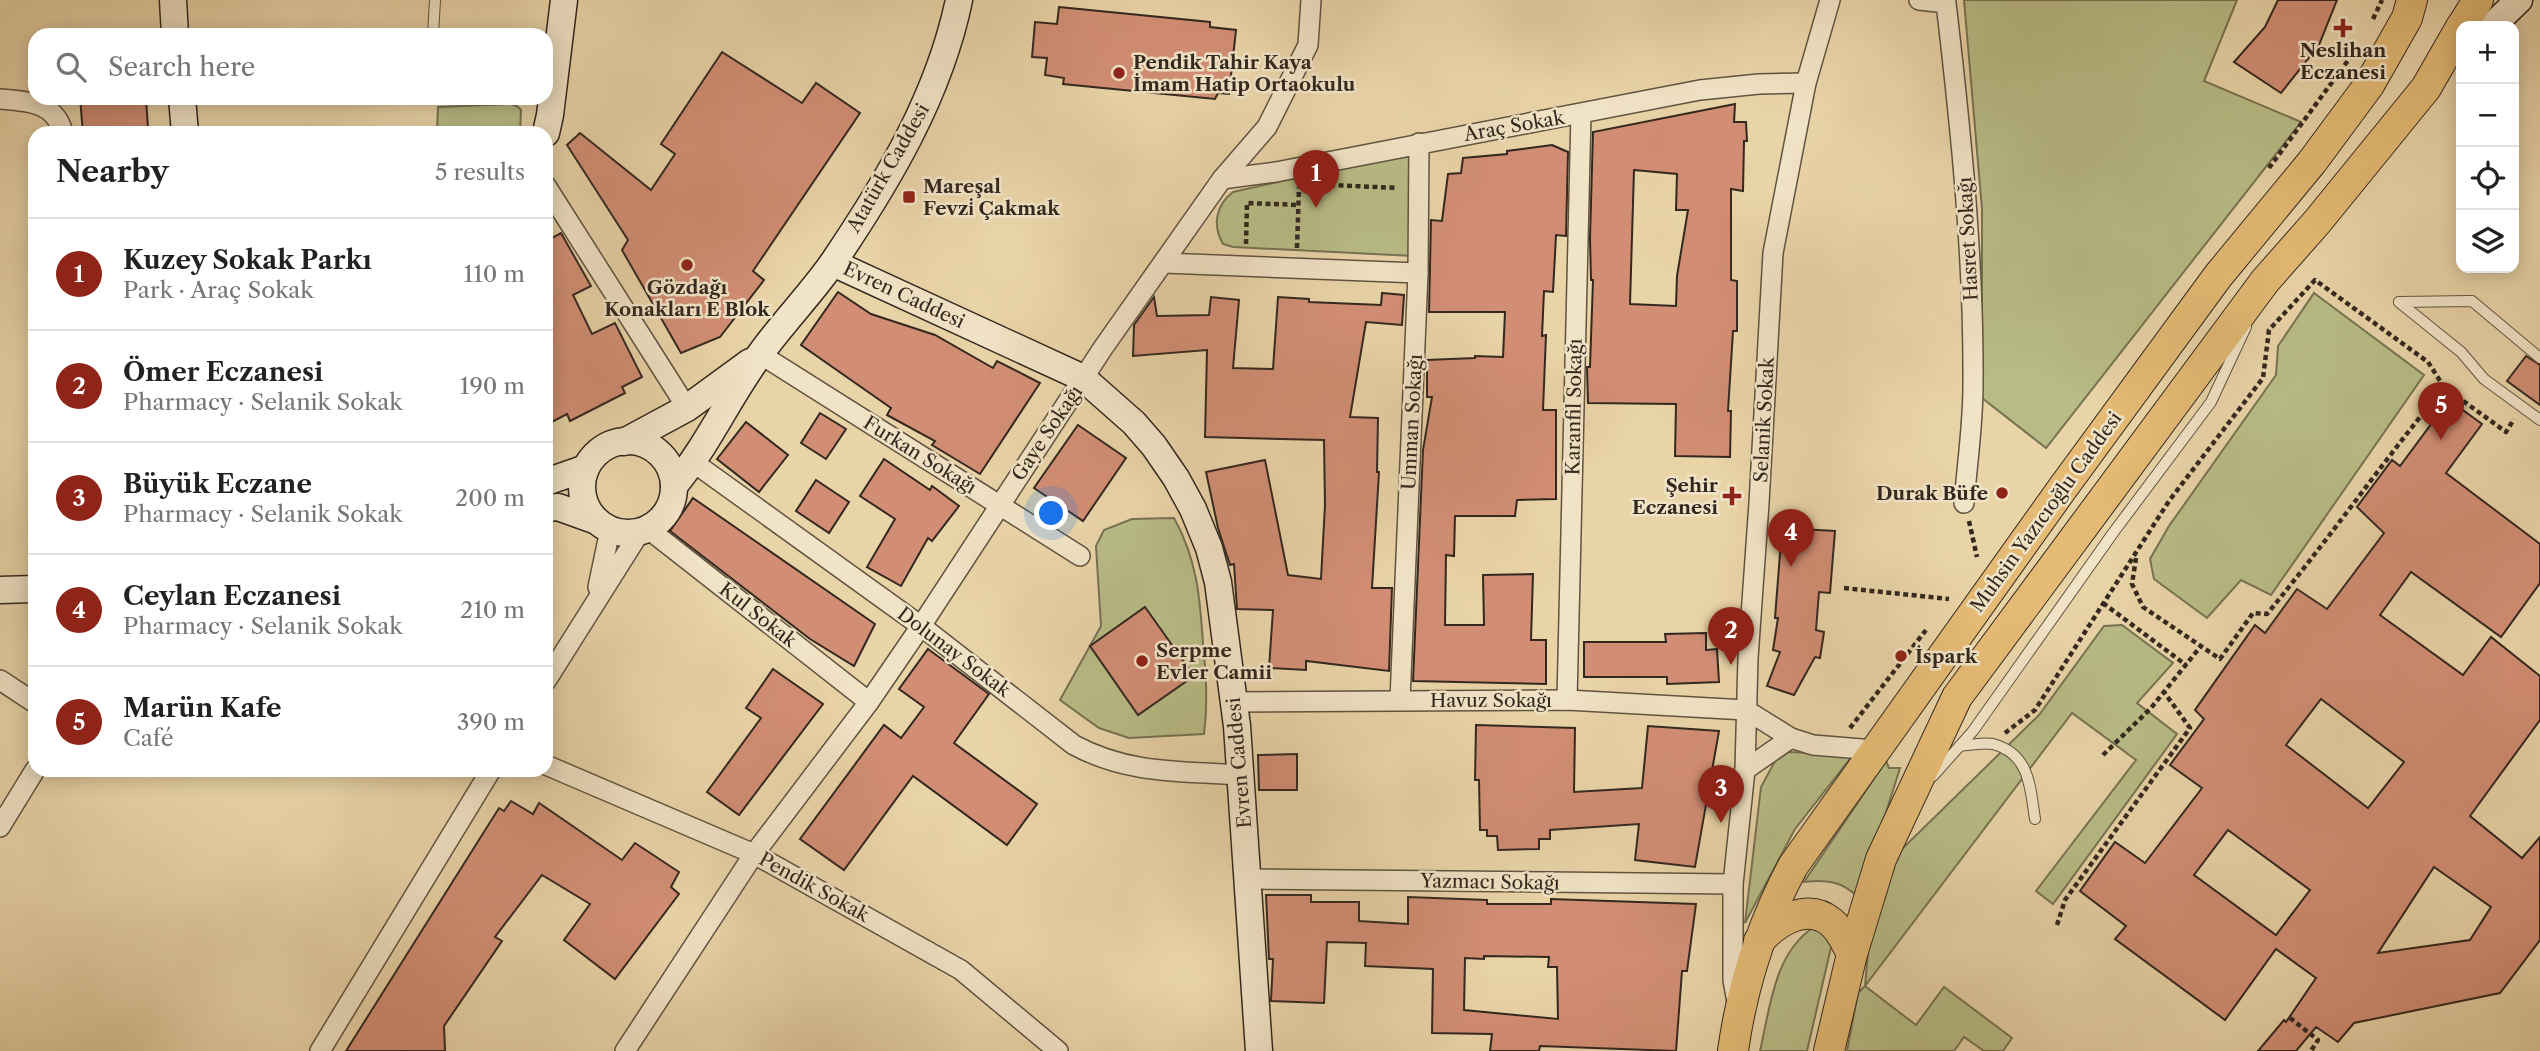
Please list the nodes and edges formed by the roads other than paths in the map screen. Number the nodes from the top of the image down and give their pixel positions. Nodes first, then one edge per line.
1 (173, 0) edge
2 (435, 0) edge
3 (564, 0) edge
4 (959, 0) edge
5 (1311, 0) edge
6 (1830, 0) edge
7 (1919, 0) edge
8 (2412, 0) edge
9 (2478, 0) edge
10 (2519, 0) edge
11 (2465, 21) edge
12 (2497, 21) edge
13 (175, 28) edge
14 (433, 28) edge
15 (2456, 36) edge
16 (2456, 59) edge
17 (553, 61) edge
18 (2432, 79) junction
19 (1807, 83) junction
20 (0, 99) edge
21 (28, 103) edge
22 (40, 105) edge
23 (183, 105) edge
24 (548, 105) edge
25 (1581, 114) junction
26 (60, 126) edge
27 (184, 126) edge
28 (547, 126) edge
29 (1419, 143) junction
30 (1222, 178) junction
31 (553, 197) edge
32 (833, 263) junction
33 (1164, 263) junction
34 (1418, 274) junction
35 (2265, 281) junction
36 (760, 354) junction
37 (2540, 358) edge
38 (1083, 378) junction
39 (687, 408) junction
40 (2540, 420) edge
41 (624, 442) junction
42 (693, 462) junction
43 (586, 468) junction
44 (553, 480) edge
45 (674, 486) junction
46 (1964, 503) road end
47 (1000, 504) junction
48 (553, 508) edge
49 (603, 525) junction
50 (643, 530) junction
51 (1080, 556) dead end
52 (28, 589) edge
53 (0, 590) edge
54 (593, 605) junction
55 (921, 626) junction
56 (553, 670) edge
57 (0, 680) edge
58 (28, 698) edge
59 (1400, 700) junction
60 (1567, 700) junction
61 (869, 702) junction
62 (1234, 702) junction
63 (1746, 710) junction
64 (1791, 738) junction
65 (1960, 746) junction
66 (1874, 750) junction
67 (553, 768) edge
68 (1745, 770) junction
69 (1240, 775) junction
70 (31, 777) edge
71 (487, 777) edge
72 (1910, 802) junction
73 (2035, 819) dead end
74 (0, 827) edge
75 (754, 854) junction
76 (1248, 879) junction
77 (1732, 884) junction
78 (1759, 941) junction
79 (1852, 954) junction
80 (1738, 1014) junction
81 (320, 1051) edge
82 (625, 1051) edge
83 (1058, 1051) edge
84 (1261, 1051) edge
85 (1733, 1051) edge
86 (1829, 1051) edge

1 - 13 street
2 - 14 lane
3 - 17 street
4 - 32 street, Atatürk Caddesi
5 - 30 street, Gaye Sokağı
6 - 19 street, Selanik Sokak
7 - 46 street, Hasret Sokağı
8 - 66 main road, Muhsin Yazıcıoğlu Caddesi
9 - 11 main road, Muhsin Yazıcıoğlu Caddesi
10 - 12 street
15 - 18 main road, Muhsin Yazıcıoğlu Caddesi
16 - 18 street
18 - 35 main road, Muhsin Yazıcıoğlu Caddesi
19 - 25 street, Araç Sokak
19 - 63 street, Selanik Sokak
20 - 21 street
22 - 26 street
23 - 27 street
24 - 28 street
25 - 29 street, Araç Sokak
25 - 60 street, Karanfil Sokağı
29 - 30 street, Araç Sokak
29 - 34 street, Umman Sokağı
30 - 33 street, Gaye Sokağı
31 - 39 street
32 - 36 street, Atatürk Caddesi
32 - 38 street, Evren Caddesi
33 - 34 street
33 - 38 street, Gaye Sokağı
34 - 59 street, Umman Sokağı
35 - 65 lane
35 - 72 main road, Muhsin Yazıcıoğlu Caddesi
36 - 39 street, Atatürk Caddesi
36 - 42 street, Atatürk Caddesi
36 - 47 street, Furkan Sokağı
37 - 40 lane
38 - 47 street, Gaye Sokağı
38 - 62 street, Evren Caddesi
39 - 41 street, Atatürk Caddesi
41 - 43 street
41 - 45 street
42 - 45 street, Atatürk Caddesi
42 - 55 street, Dolunay Sokak
43 - 44 street
43 - 49 street
45 - 50 street
47 - 51 street, Furkan Sokağı
47 - 55 street, Gaye Sokağı
48 - 49 street
49 - 50 street
49 - 54 street
50 - 54 street
50 - 61 street, Kul Sokak
52 - 53 street
54 - 56 street
55 - 61 street, Gaye Sokağı
55 - 69 street, Dolunay Sokak
57 - 58 street
59 - 60 street, Havuz Sokağı
59 - 62 street, Havuz Sokağı
60 - 63 street, Havuz Sokağı
61 - 75 street, Gaye Sokağı
62 - 69 street, Evren Caddesi
63 - 64 street
63 - 68 street, Selanik Sokak
64 - 66 street
64 - 68 street
65 - 72 lane
65 - 73 lane
66 - 78 main road, Muhsin Yazıcıoğlu Caddesi
67 - 75 street, Pendik Sokak
68 - 77 street, Selanik Sokak
69 - 76 street, Evren Caddesi
70 - 74 street
71 - 81 street
72 - 79 main road, Muhsin Yazıcıoğlu Caddesi
75 - 82 street, Gaye Sokağı
75 - 83 street, Pendik Sokak
76 - 77 street, Yazmacı Sokağı
76 - 84 street, Evren Caddesi
77 - 80 street, Selanik Sokak
78 - 79 main road
78 - 80 main road, Muhsin Yazıcıoğlu Caddesi
79 - 86 main road, Muhsin Yazıcıoğlu Caddesi
80 - 85 main road, Muhsin Yazıcıoğlu Caddesi

